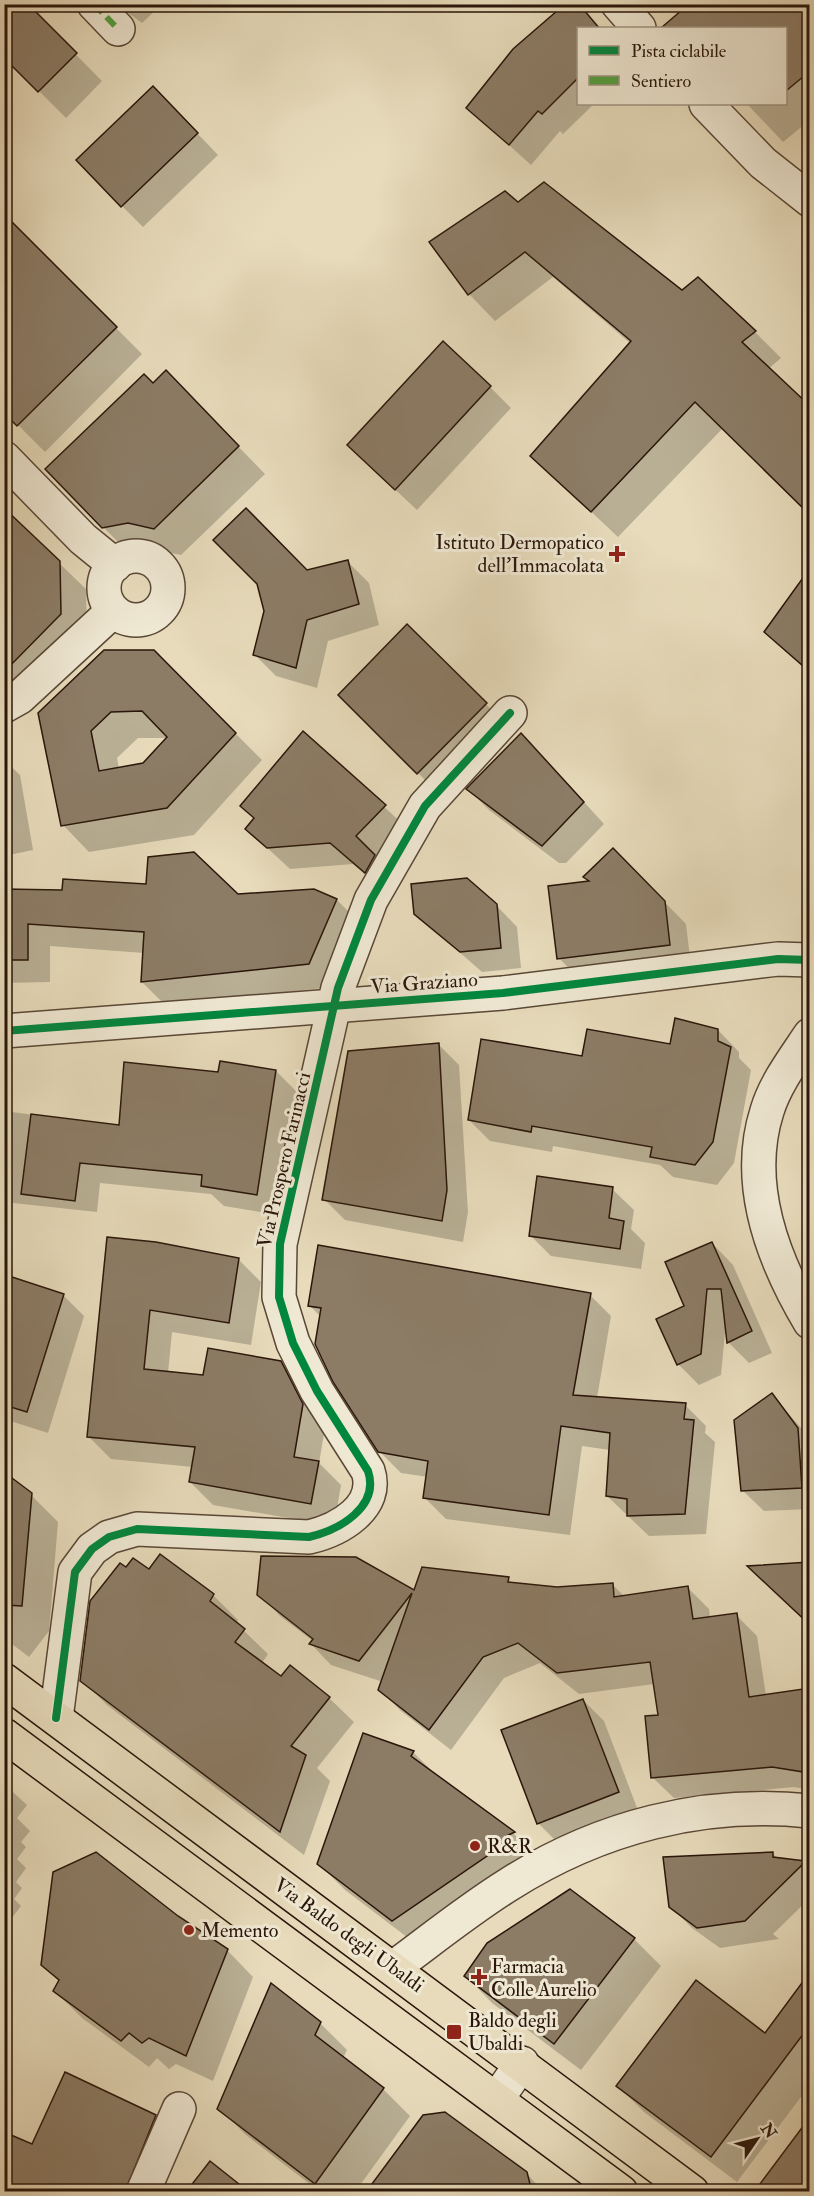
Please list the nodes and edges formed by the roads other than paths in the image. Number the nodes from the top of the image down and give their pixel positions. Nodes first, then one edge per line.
1 (94, 4) edge
2 (618, 4) edge
3 (638, 27) edge
4 (118, 29) dead end
5 (707, 105) edge
6 (810, 200) edge
7 (4, 458) edge
8 (115, 565) junction
9 (113, 611) junction
10 (4, 706) edge
11 (510, 713) dead end
12 (810, 960) edge
13 (334, 1006) junction
14 (4, 1031) edge
15 (810, 1035) edge
16 (810, 1322) edge
17 (4, 1680) edge
18 (56, 1718) junction
19 (4, 1735) edge
20 (810, 1811) edge
21 (393, 1968) junction
22 (522, 2063) junction
23 (497, 2099) junction
24 (178, 2109) dead end
25 (177, 2155) dead end
26 (143, 2192) edge
27 (162, 2192) edge
28 (621, 2192) edge
29 (692, 2192) edge

1 - 4 street
2 - 3 street
5 - 6 street
7 - 8 street
8 - 9 street
8 - 9 street
9 - 10 street
11 - 13 street, Via Prospero Farinacci
12 - 13 street, Via Graziano
13 - 14 street, Via Graziano
13 - 18 street, Via Prospero Farinacci
15 - 16 street
17 - 18 main road, Via Baldo degli Ubaldi
18 - 21 main road, Via Baldo degli Ubaldi
19 - 23 main road
20 - 21 street
21 - 22 main road, Via Baldo degli Ubaldi
22 - 23 street
22 - 29 main road, Via Baldo degli Ubaldi
23 - 28 main road
24 - 26 street
25 - 27 street

